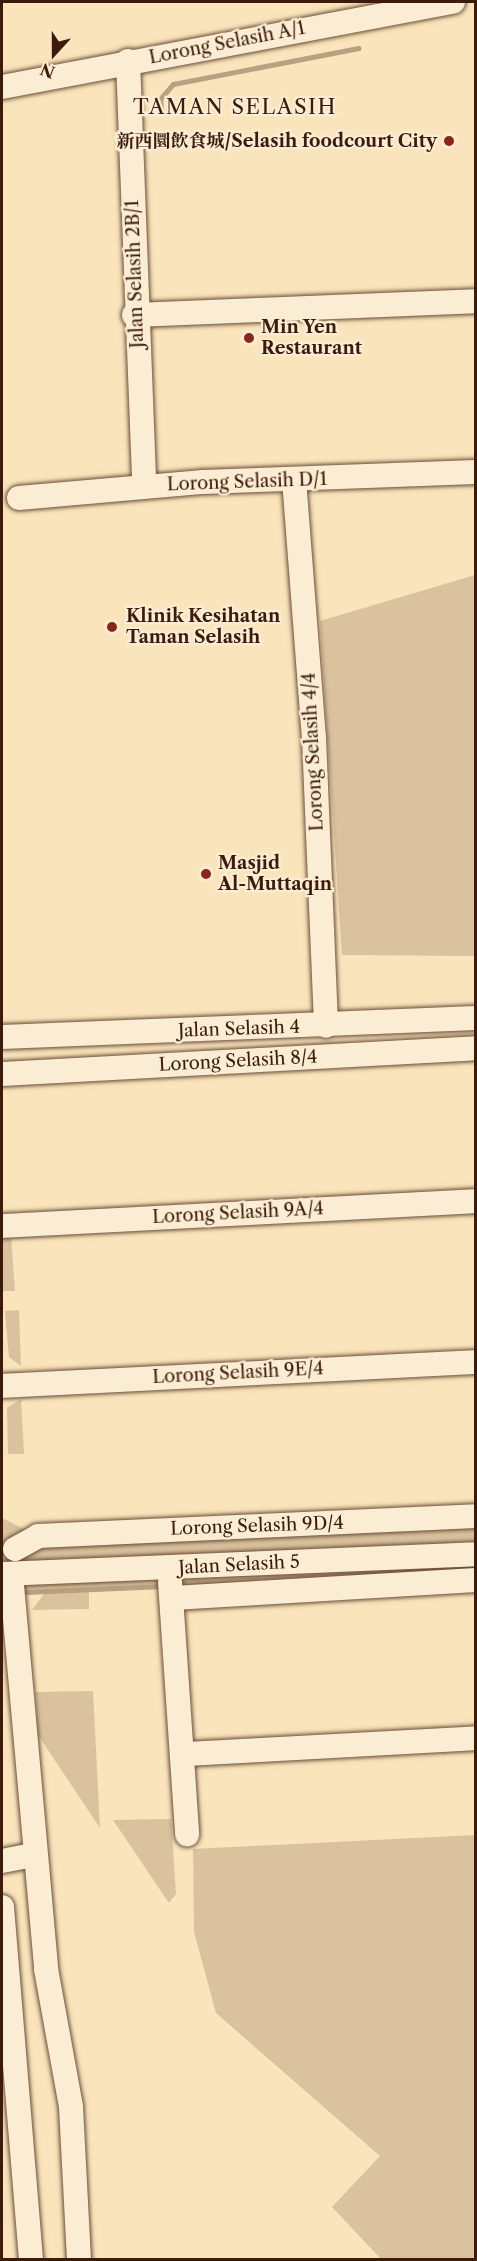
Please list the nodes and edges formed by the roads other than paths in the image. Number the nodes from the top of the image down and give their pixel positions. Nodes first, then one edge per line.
1 (453, 2) edge
2 (128, 61) junction
3 (2, 87) edge
4 (476, 301) edge
5 (135, 315) junction
6 (476, 472) edge
7 (294, 480) junction
8 (144, 486) junction
9 (7, 498) edge
10 (476, 1018) edge
11 (326, 1026) junction
12 (2, 1037) edge
13 (476, 1048) edge
14 (2, 1074) edge
15 (476, 1201) edge
16 (2, 1226) edge
17 (476, 1362) edge
18 (2, 1386) edge
19 (476, 1516) edge
20 (8, 1541) edge
21 (476, 1554) edge
22 (167, 1568) junction
23 (75, 1572) junction
24 (6, 1574) edge
25 (476, 1580) edge
26 (173, 1598) junction
27 (476, 1738) edge
28 (185, 1754) junction
29 (187, 1834) dead end
30 (33, 1855) junction
31 (2, 1861) edge
32 (2, 1907) edge
33 (31, 2259) edge
34 (78, 2259) edge

1 - 2 street, Lorong Selasih A/1
2 - 3 street, Lorong Selasih A/1
2 - 5 street, Jalan Selasih 2B/1
4 - 5 street
5 - 8 street, Jalan Selasih 2B/1
6 - 7 street, Lorong Selasih D/1
7 - 8 street, Lorong Selasih D/1
7 - 11 street, Lorong Selasih 4/4
8 - 9 street, Lorong Selasih D/1
10 - 11 street, Jalan Selasih 4
11 - 12 street, Jalan Selasih 4
13 - 14 street, Lorong Selasih 8/4
15 - 16 street, Lorong Selasih 9A/4
17 - 18 street, Lorong Selasih 9E/4
19 - 20 street, Lorong Selasih 9D/4
20 - 23 street
21 - 22 street, Jalan Selasih 5
22 - 23 street, Jalan Selasih 5
22 - 26 street
23 - 24 street, Jalan Selasih 5
24 - 30 street
25 - 26 street
26 - 28 street
27 - 28 street
28 - 29 street
30 - 31 street
30 - 34 street
32 - 33 street

